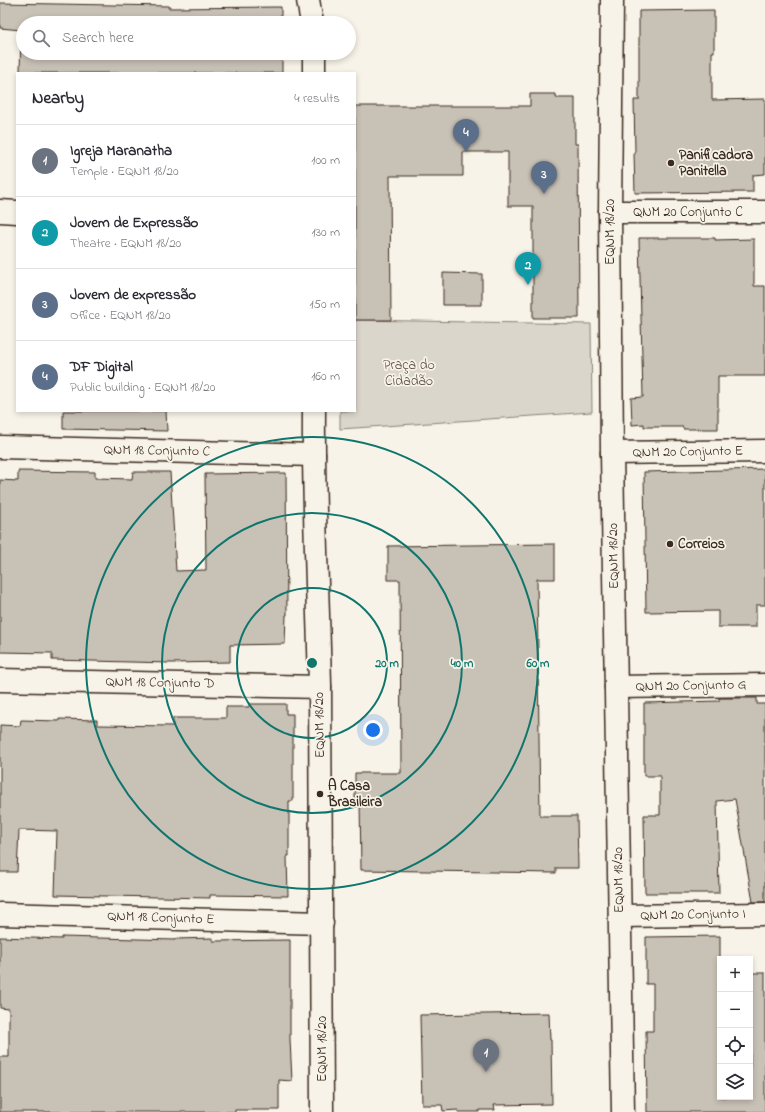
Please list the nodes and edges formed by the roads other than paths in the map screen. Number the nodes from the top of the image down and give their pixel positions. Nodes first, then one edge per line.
1 (308, 0) edge
2 (612, 0) edge
3 (311, 16) edge
4 (314, 60) edge
5 (314, 72) edge
6 (0, 211) edge
7 (16, 212) edge
8 (610, 212) junction
9 (765, 212) edge
10 (314, 412) edge
11 (0, 447) edge
12 (765, 451) edge
13 (612, 453) junction
14 (314, 456) junction
15 (0, 680) edge
16 (320, 686) junction
17 (765, 686) edge
18 (616, 687) junction
19 (0, 914) edge
20 (765, 914) edge
21 (620, 916) junction
22 (322, 923) junction
23 (322, 1112) edge
24 (623, 1112) edge

1 - 3 street
2 - 8 street, EQNM 18/20
4 - 5 street
6 - 7 street
8 - 9 street, QNM 20 Conjunto C
8 - 13 street, EQNM 18/20
10 - 14 street, EQNM 18/20
11 - 14 street, QNM 18 Conjunto C
12 - 13 street, QNM 20 Conjunto E
13 - 18 street, EQNM 18/20
14 - 16 street, EQNM 18/20
15 - 16 street, QNM 18 Conjunto D
16 - 22 street, EQNM 18/20
17 - 18 street, QNM 20 Conjunto G
18 - 21 street, EQNM 18/20
19 - 22 street, QNM 18 Conjunto E
20 - 21 street, QNM 20 Conjunto I
21 - 24 street, EQNM 18/20
22 - 23 street, EQNM 18/20

